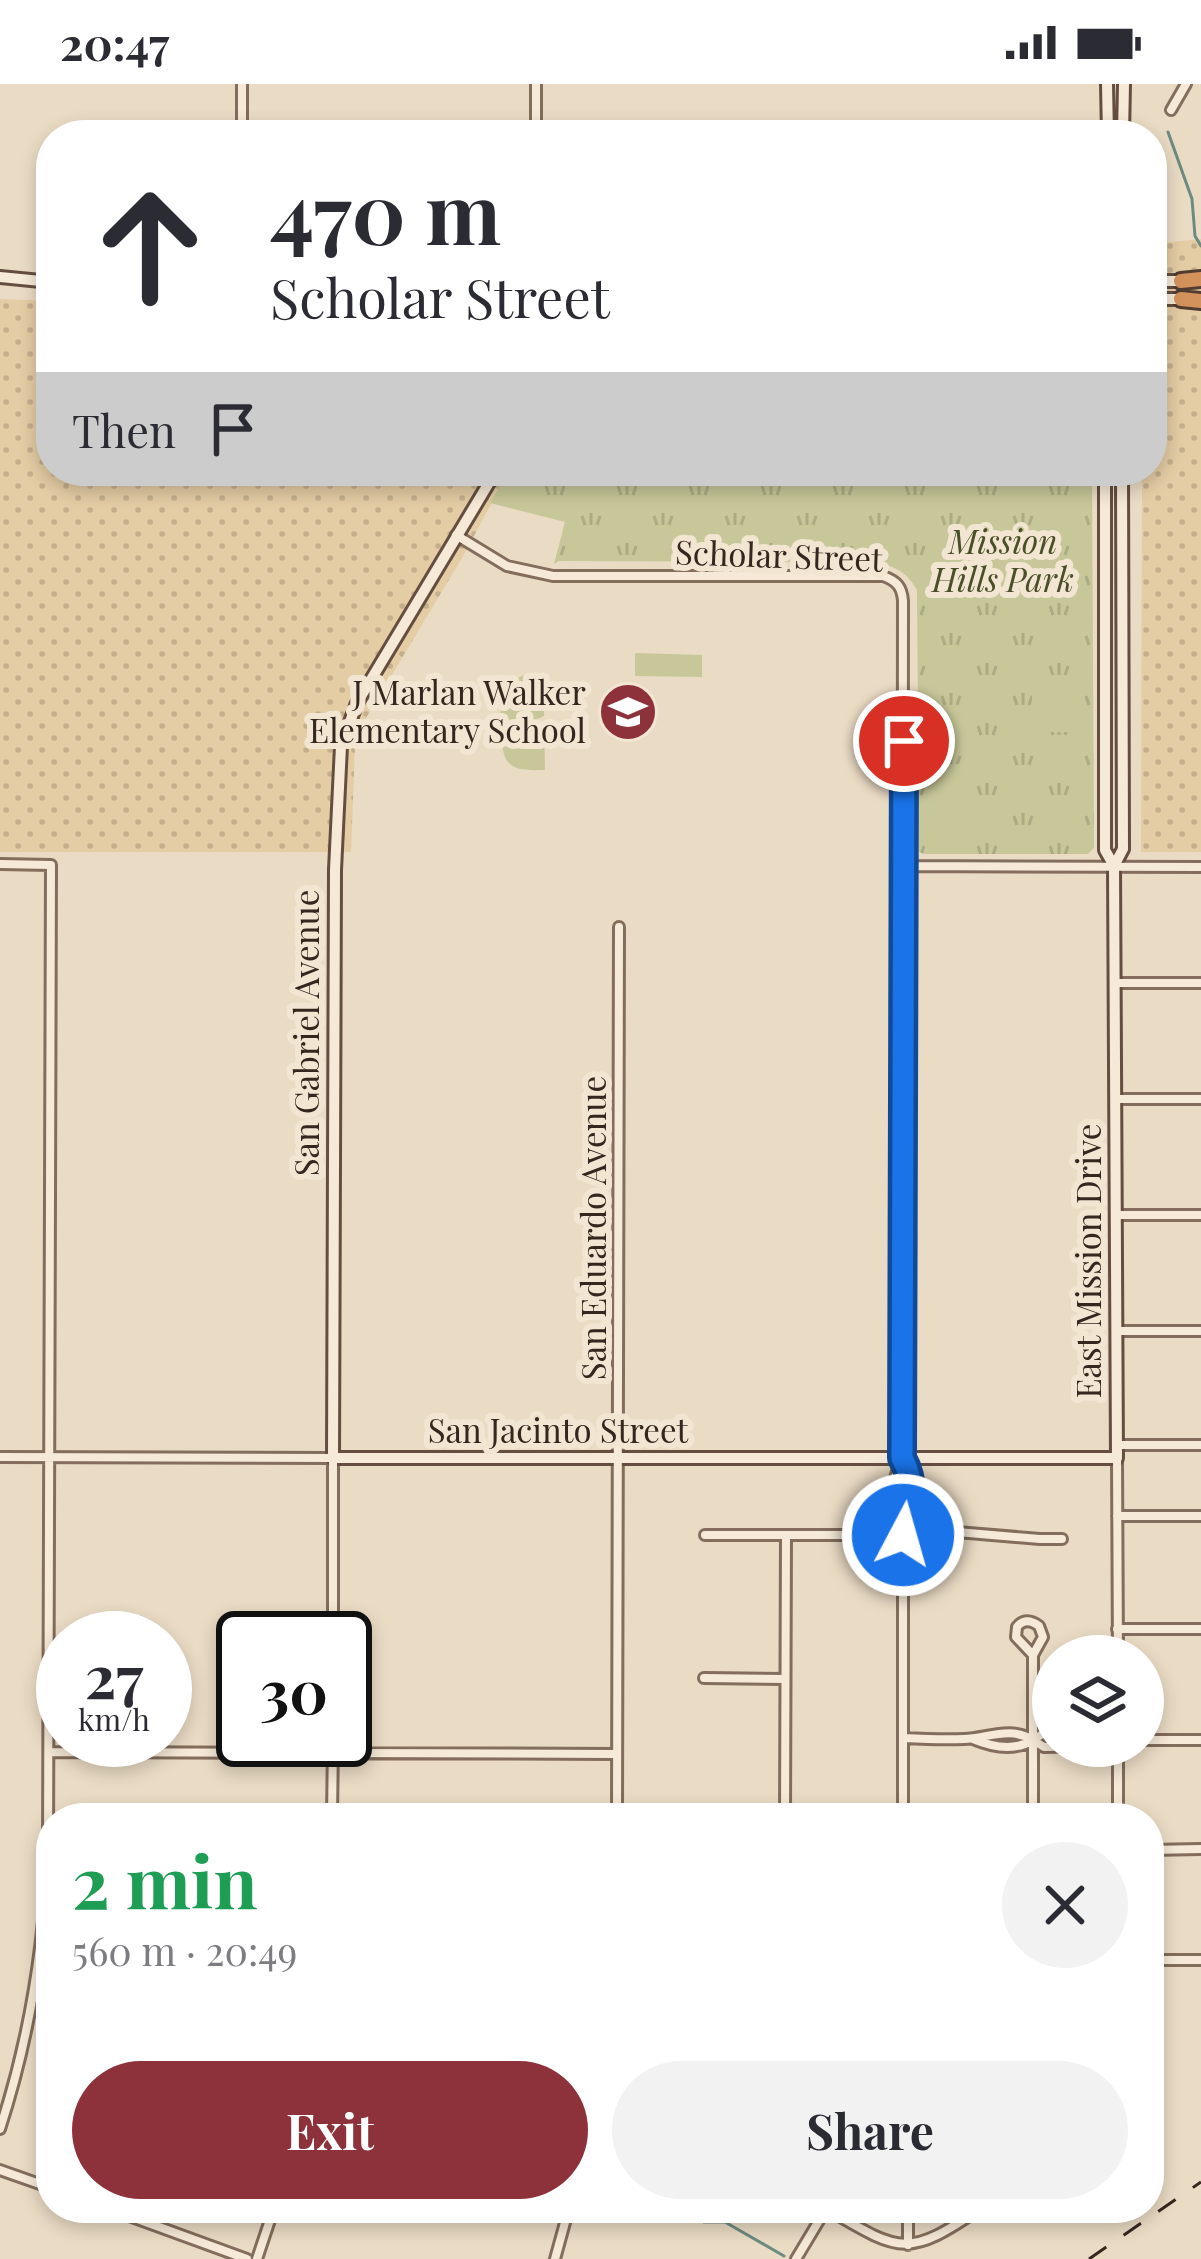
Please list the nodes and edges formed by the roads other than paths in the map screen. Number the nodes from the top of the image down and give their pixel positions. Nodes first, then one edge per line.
1 (242, 84) edge
2 (536, 84) edge
3 (1107, 84) edge
4 (1124, 84) edge
5 (1186, 84) edge
6 (1172, 110) dead end
7 (242, 120) edge
8 (536, 120) edge
9 (1108, 120) edge
10 (1124, 120) edge
11 (0, 277) edge
12 (1201, 280) edge
13 (36, 281) edge
14 (1167, 281) edge
15 (1181, 281) joint
16 (1167, 299) edge
17 (1181, 299) joint
18 (1201, 300) edge
19 (487, 486) edge
20 (1105, 486) edge
21 (1122, 486) edge
22 (456, 535) junction
23 (0, 864) edge
24 (903, 866) junction
25 (1114, 866) junction
26 (1201, 867) edge
27 (619, 927) dead end
28 (1114, 983) junction
29 (1201, 983) edge
30 (1201, 1099) edge
31 (1115, 1100) junction
32 (1115, 1215) junction
33 (1201, 1215) edge
34 (1116, 1331) junction
35 (1201, 1331) edge
36 (1201, 1445) edge
37 (1117, 1452) junction
38 (0, 1457) edge
39 (49, 1457) junction
40 (334, 1457) junction
41 (618, 1458) junction
42 (902, 1458) junction
43 (1117, 1516) junction
44 (1201, 1516) edge
45 (705, 1534) dead end
46 (786, 1535) junction
47 (903, 1535) junction
48 (1062, 1538) dead end
49 (48, 1611) edge
50 (333, 1611) edge
51 (1201, 1628) edge
52 (1118, 1629) junction
53 (1118, 1635) edge
54 (1033, 1655) joint
55 (704, 1678) dead end
56 (785, 1678) junction
57 (903, 1738) junction
58 (1032, 1739) edge
59 (1164, 1739) edge
60 (1201, 1740) edge
61 (372, 1753) edge
62 (617, 1754) junction
63 (48, 1767) edge
64 (333, 1767) edge
65 (1033, 1767) edge
66 (1118, 1767) edge
67 (48, 1803) edge
68 (332, 1803) edge
69 (617, 1803) edge
70 (785, 1803) edge
71 (903, 1803) edge
72 (1033, 1803) edge
73 (1118, 1803) edge
74 (1164, 1850) edge
75 (1201, 1850) edge
76 (1164, 1960) edge
77 (1201, 1960) edge
78 (36, 1973) edge
79 (0, 2129) edge
80 (0, 2170) edge
81 (36, 2183) edge
82 (148, 2223) edge
83 (269, 2223) edge
84 (565, 2223) edge
85 (817, 2223) edge
86 (851, 2223) edge
87 (908, 2223) edge
88 (958, 2223) edge
89 (908, 2245) junction
90 (247, 2259) edge
91 (257, 2259) edge
92 (555, 2259) edge
93 (796, 2259) edge

1 - 7 street
2 - 8 street
3 - 9 street
4 - 10 street
5 - 6 street
11 - 13 street
12 - 15 highway
14 - 15 street
16 - 17 street
17 - 18 highway
19 - 22 street, San Gabriel Avenue
20 - 25 street, East Mission Drive
21 - 25 street, East Mission Drive
22 - 24 street, Scholar Street
22 - 40 street, San Gabriel Avenue
23 - 39 street
24 - 25 street
24 - 42 street
25 - 26 street
25 - 28 street, East Mission Drive
27 - 41 street, San Eduardo Avenue
28 - 29 street
28 - 31 street, East Mission Drive
30 - 31 street
31 - 32 street, East Mission Drive
32 - 33 street
32 - 34 street, East Mission Drive
34 - 35 street
34 - 37 street, East Mission Drive
36 - 37 street, San Jacinto Street
37 - 42 street, San Jacinto Street
37 - 43 street, East Mission Drive
38 - 39 street, San Jacinto Street
39 - 40 street, San Jacinto Street
39 - 49 street
40 - 41 street, San Jacinto Street
40 - 50 street, San Gabriel Avenue
41 - 42 street, San Jacinto Street
41 - 62 street, San Eduardo Avenue
42 - 47 street
42 - 47 street
43 - 44 street
43 - 52 street, East Mission Drive
45 - 46 street
46 - 47 street
46 - 56 street
47 - 48 street
47 - 57 street
51 - 52 street
52 - 53 street, East Mission Drive
54 - 54 street
55 - 56 street
56 - 70 street
57 - 58 street
57 - 71 street
59 - 60 street
61 - 62 street
62 - 69 street, San Eduardo Avenue
63 - 67 street
64 - 68 street
65 - 72 street
66 - 73 street
74 - 75 street
76 - 77 street
78 - 79 street
80 - 81 street
82 - 90 street
83 - 91 street
84 - 92 street
85 - 93 street
86 - 89 street
87 - 89 street
88 - 89 street

